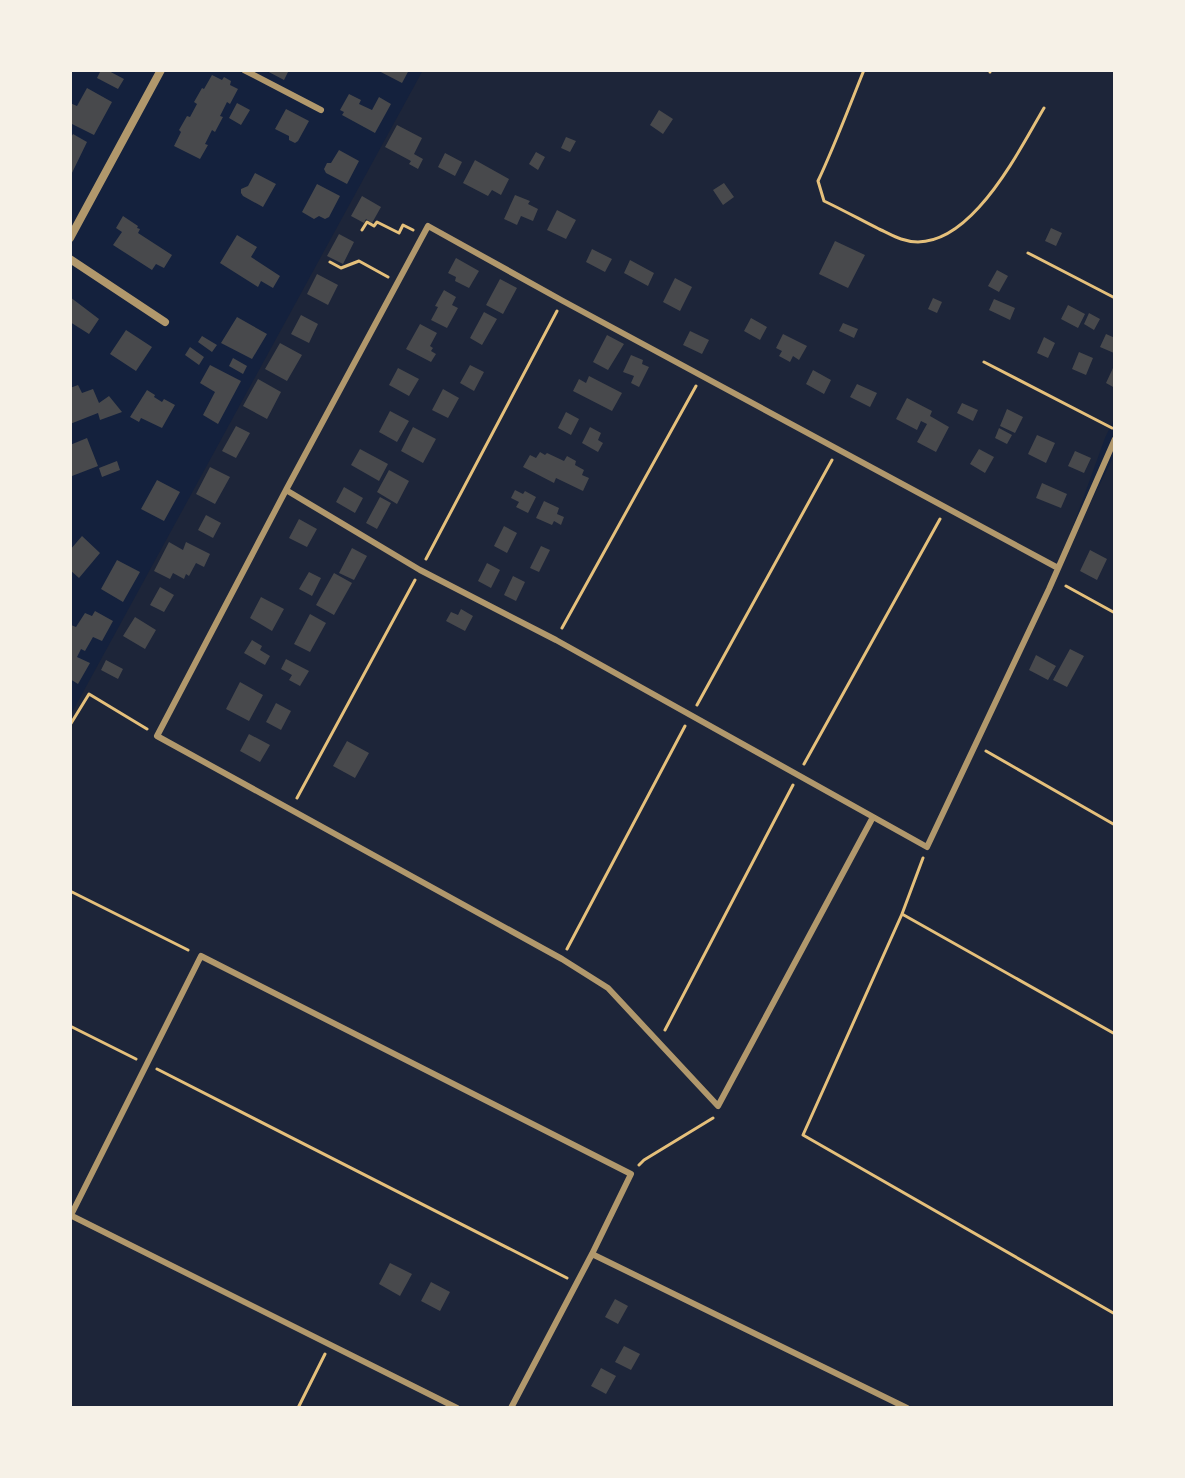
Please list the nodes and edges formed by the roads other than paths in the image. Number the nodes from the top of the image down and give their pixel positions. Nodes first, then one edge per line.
1 (161, 70) edge
2 (244, 70) edge
3 (321, 110) dead end
4 (70, 238) edge
5 (70, 259) edge
6 (165, 322) dead end
7 (1115, 439) edge
8 (286, 490) junction
9 (1058, 568) junction
10 (873, 817) junction
11 (70, 1216) edge
12 (592, 1254) junction
13 (457, 1408) edge
14 (511, 1408) edge
15 (907, 1408) edge

1 - 4 street
2 - 3 lane
5 - 6 street
7 - 9 lane
8 - 9 lane
8 - 10 lane
8 - 10 lane
9 - 10 lane
11 - 12 lane
11 - 13 lane
12 - 14 lane
12 - 15 lane

